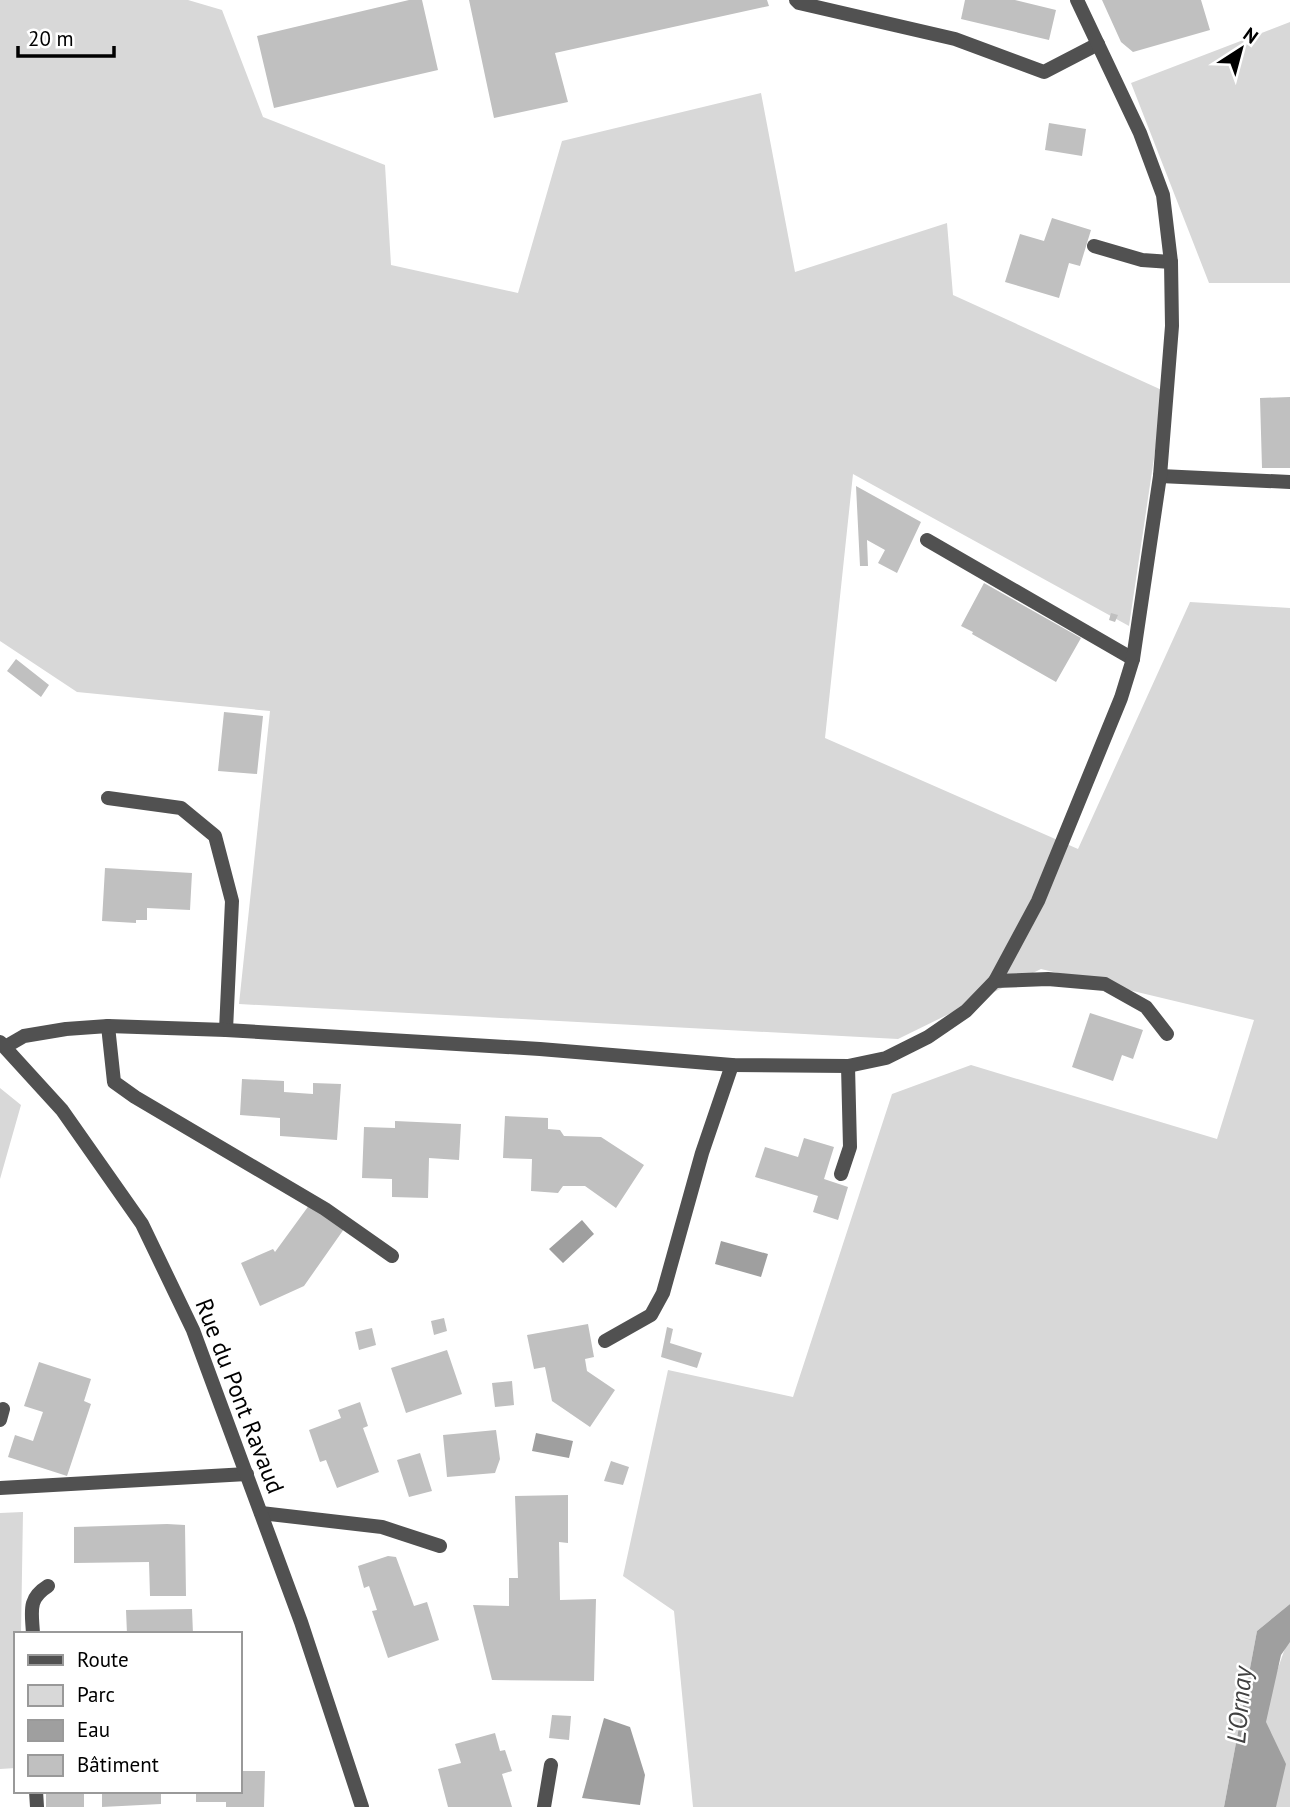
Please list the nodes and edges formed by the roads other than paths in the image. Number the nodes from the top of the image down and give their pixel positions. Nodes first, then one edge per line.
1 (796, 0) edge
2 (1077, 0) edge
3 (1098, 44) junction
4 (1094, 246) dead end
5 (1171, 262) junction
6 (1160, 476) junction
7 (1290, 482) edge
8 (927, 540) dead end
9 (1133, 659) junction
10 (108, 798) dead end
11 (995, 981) junction
12 (108, 1026) junction
13 (226, 1030) junction
14 (1167, 1034) dead end
15 (3, 1045) edge
16 (732, 1065) junction
17 (848, 1066) junction
18 (841, 1174) dead end
19 (392, 1256) dead end
20 (605, 1341) dead end
21 (247, 1474) junction
22 (0, 1488) edge
23 (261, 1513) junction
24 (440, 1546) dead end
25 (48, 1586) dead end
26 (33, 1632) edge
27 (551, 1765) dead end
28 (362, 1807) edge
29 (544, 1807) edge

1 - 3 street
2 - 3 street
3 - 5 street
4 - 5 street
5 - 6 street
6 - 7 street
6 - 9 street
8 - 9 street
9 - 11 street
10 - 13 street
11 - 14 street
11 - 17 street
12 - 13 street
12 - 15 street
12 - 19 street
13 - 16 street
15 - 21 street, Rue du Pont Ravaud
16 - 17 street
16 - 20 street
17 - 18 street
21 - 22 street
21 - 23 street, Rue du Pont Ravaud
23 - 24 street
23 - 28 street, Rue du Pont Ravaud
25 - 26 street
27 - 29 street

